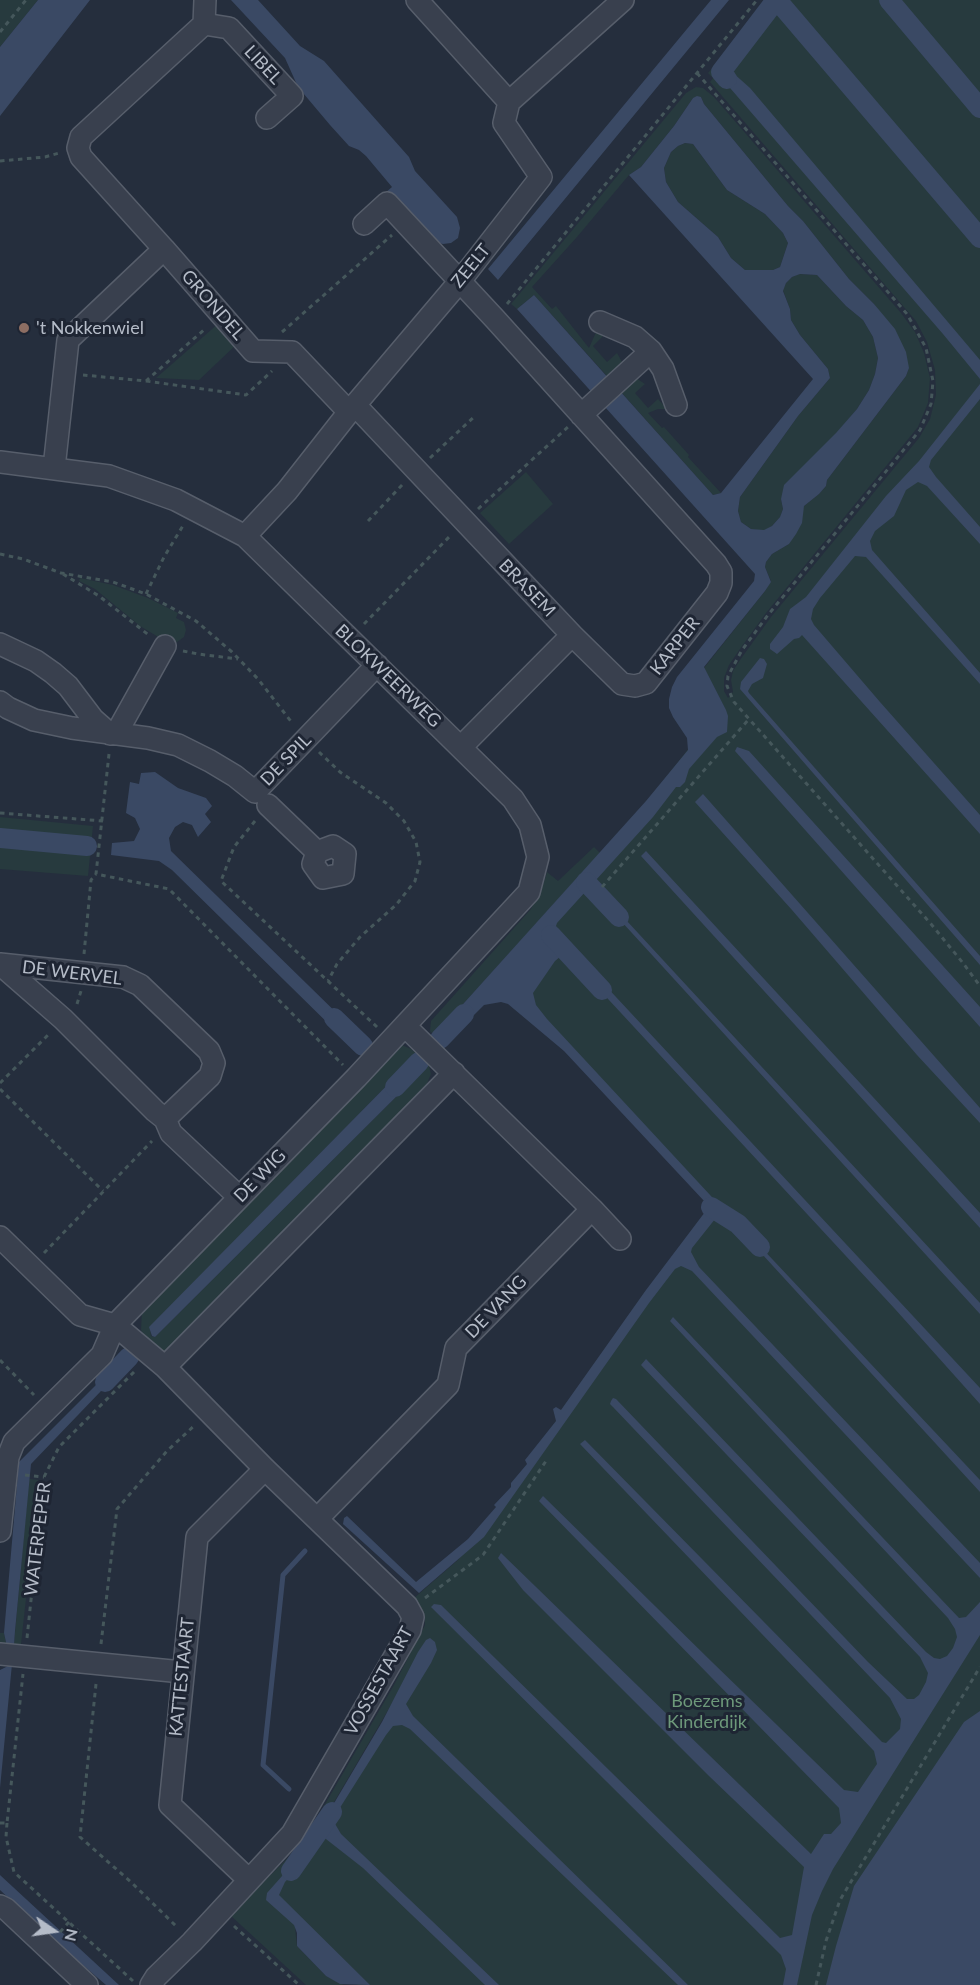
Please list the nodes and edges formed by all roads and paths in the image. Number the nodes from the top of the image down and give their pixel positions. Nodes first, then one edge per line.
1 (26, 0) edge
2 (205, 0) edge
3 (417, 0) edge
4 (623, 0) edge
5 (757, 0) edge
6 (204, 24) junction
7 (0, 32) edge
8 (697, 73) junction
9 (509, 102) junction
10 (267, 117) dead end
11 (78, 148) junction
12 (0, 161) edge
13 (406, 223) junction
14 (364, 224) dead end
15 (164, 249) junction
16 (460, 281) junction
17 (221, 315) junction
18 (495, 319) junction
19 (600, 322) dead end
20 (651, 351) junction
21 (292, 352) junction
22 (64, 374) junction
23 (146, 381) junction
24 (676, 405) dead end
25 (352, 409) junction
26 (588, 409) junction
27 (0, 462) edge
28 (54, 468) junction
29 (193, 509) junction
30 (245, 536) junction
31 (0, 554) edge
32 (61, 573) junction
33 (146, 594) junction
34 (572, 635) junction
35 (0, 644) edge
36 (165, 646) junction
37 (238, 658) junction
38 (377, 665) junction
39 (0, 702) edge
40 (749, 719) junction
41 (113, 734) junction
42 (306, 740) junction
43 (461, 747) junction
44 (268, 805) joint
45 (0, 813) edge
46 (103, 821) junction
47 (317, 852) dead end
48 (602, 887) dead end
49 (0, 964) edge
50 (328, 981) junction
51 (980, 986) edge
52 (398, 1033) junction
53 (454, 1073) junction
54 (356, 1078) junction
55 (0, 1089) edge
56 (167, 1122) junction
57 (104, 1191) junction
58 (239, 1197) junction
59 (592, 1209) junction
60 (0, 1237) edge
61 (620, 1239) dead end
62 (30, 1266) junction
63 (115, 1325) junction
64 (0, 1360) edge
65 (158, 1361) junction
66 (48, 1408) junction
67 (546, 1461) dead end
68 (266, 1469) junction
69 (36, 1476) dead end
70 (44, 1477) junction
71 (318, 1518) junction
72 (0, 1531) edge
73 (433, 1592) dead end
74 (0, 1654) edge
75 (25, 1656) junction
76 (980, 1667) edge
77 (182, 1672) junction
78 (1, 1823) edge
79 (7, 1823) junction
80 (249, 1880) junction
81 (0, 1906) edge
82 (219, 1912) junction
83 (69, 1922) junction
84 (64, 1927) dead end
85 (144, 1984) edge
86 (87, 1985) edge
87 (299, 1985) edge
88 (816, 1985) edge

1 - 7 path
2 - 6 street
3 - 9 street
4 - 9 street
5 - 8 path
6 - 10 street, LIBEL
6 - 11 street
8 - 18 path
8 - 40 path
9 - 16 street, ZEELT
11 - 12 path
11 - 15 street
13 - 14 street
13 - 16 street
13 - 21 path
15 - 17 street, GRONDEL
15 - 22 street
16 - 18 street, KARPER
16 - 25 street, ZEELT
17 - 21 street, GRONDEL
17 - 23 path
18 - 26 street, KARPER
19 - 20 street
20 - 24 street
20 - 26 street
21 - 23 path
21 - 25 street
22 - 23 path
22 - 28 street
25 - 30 street, ZEELT
25 - 34 street, BRASEM
26 - 34 street, KARPER
27 - 28 street, BLOKWEERWEG
28 - 29 street, BLOKWEERWEG
29 - 30 street, BLOKWEERWEG
29 - 33 path
30 - 38 street, BLOKWEERWEG
31 - 32 path
32 - 33 path
32 - 36 path
33 - 37 path
34 - 43 street
35 - 41 street
36 - 37 path
36 - 41 street
37 - 42 path
38 - 42 street, DE SPIL
38 - 43 street, BLOKWEERWEG
39 - 41 street, DE SPIL
40 - 48 path
40 - 51 path
41 - 42 street, DE SPIL
41 - 46 path
42 - 50 path
43 - 52 street, BLOKWEERWEG
44 - 47 street
44 - 50 path
45 - 46 path
46 - 54 path
49 - 56 street, DE WERVEL
49 - 56 street, DE WERVEL
50 - 52 path
52 - 53 street
52 - 54 street, DE WIG
53 - 59 street
53 - 65 street
54 - 58 street, DE WIG
55 - 57 path
56 - 57 path
56 - 58 street, DE WERVEL
57 - 62 path
58 - 63 street, DE WIG
59 - 61 street
59 - 71 street, DE VANG
60 - 62 street
62 - 63 street
63 - 65 street, VOSSESTAART
63 - 66 street
64 - 66 path
65 - 68 street, VOSSESTAART
65 - 70 path, WATERPEPER
66 - 72 street
67 - 73 path
68 - 71 street, VOSSESTAART
68 - 77 street, KATTESTAART
69 - 70 path
70 - 75 path, WATERPEPER
71 - 80 street, VOSSESTAART
74 - 75 street
75 - 77 street
75 - 79 path, WATERPEPER
76 - 88 path
77 - 80 street, KATTESTAART
78 - 79 path
79 - 83 path, WATERPEPER
80 - 82 street, VOSSESTAART
81 - 86 street
82 - 85 street, VOSSESTAART
82 - 87 path
83 - 84 path
83 - 85 path, WATERPEPER

